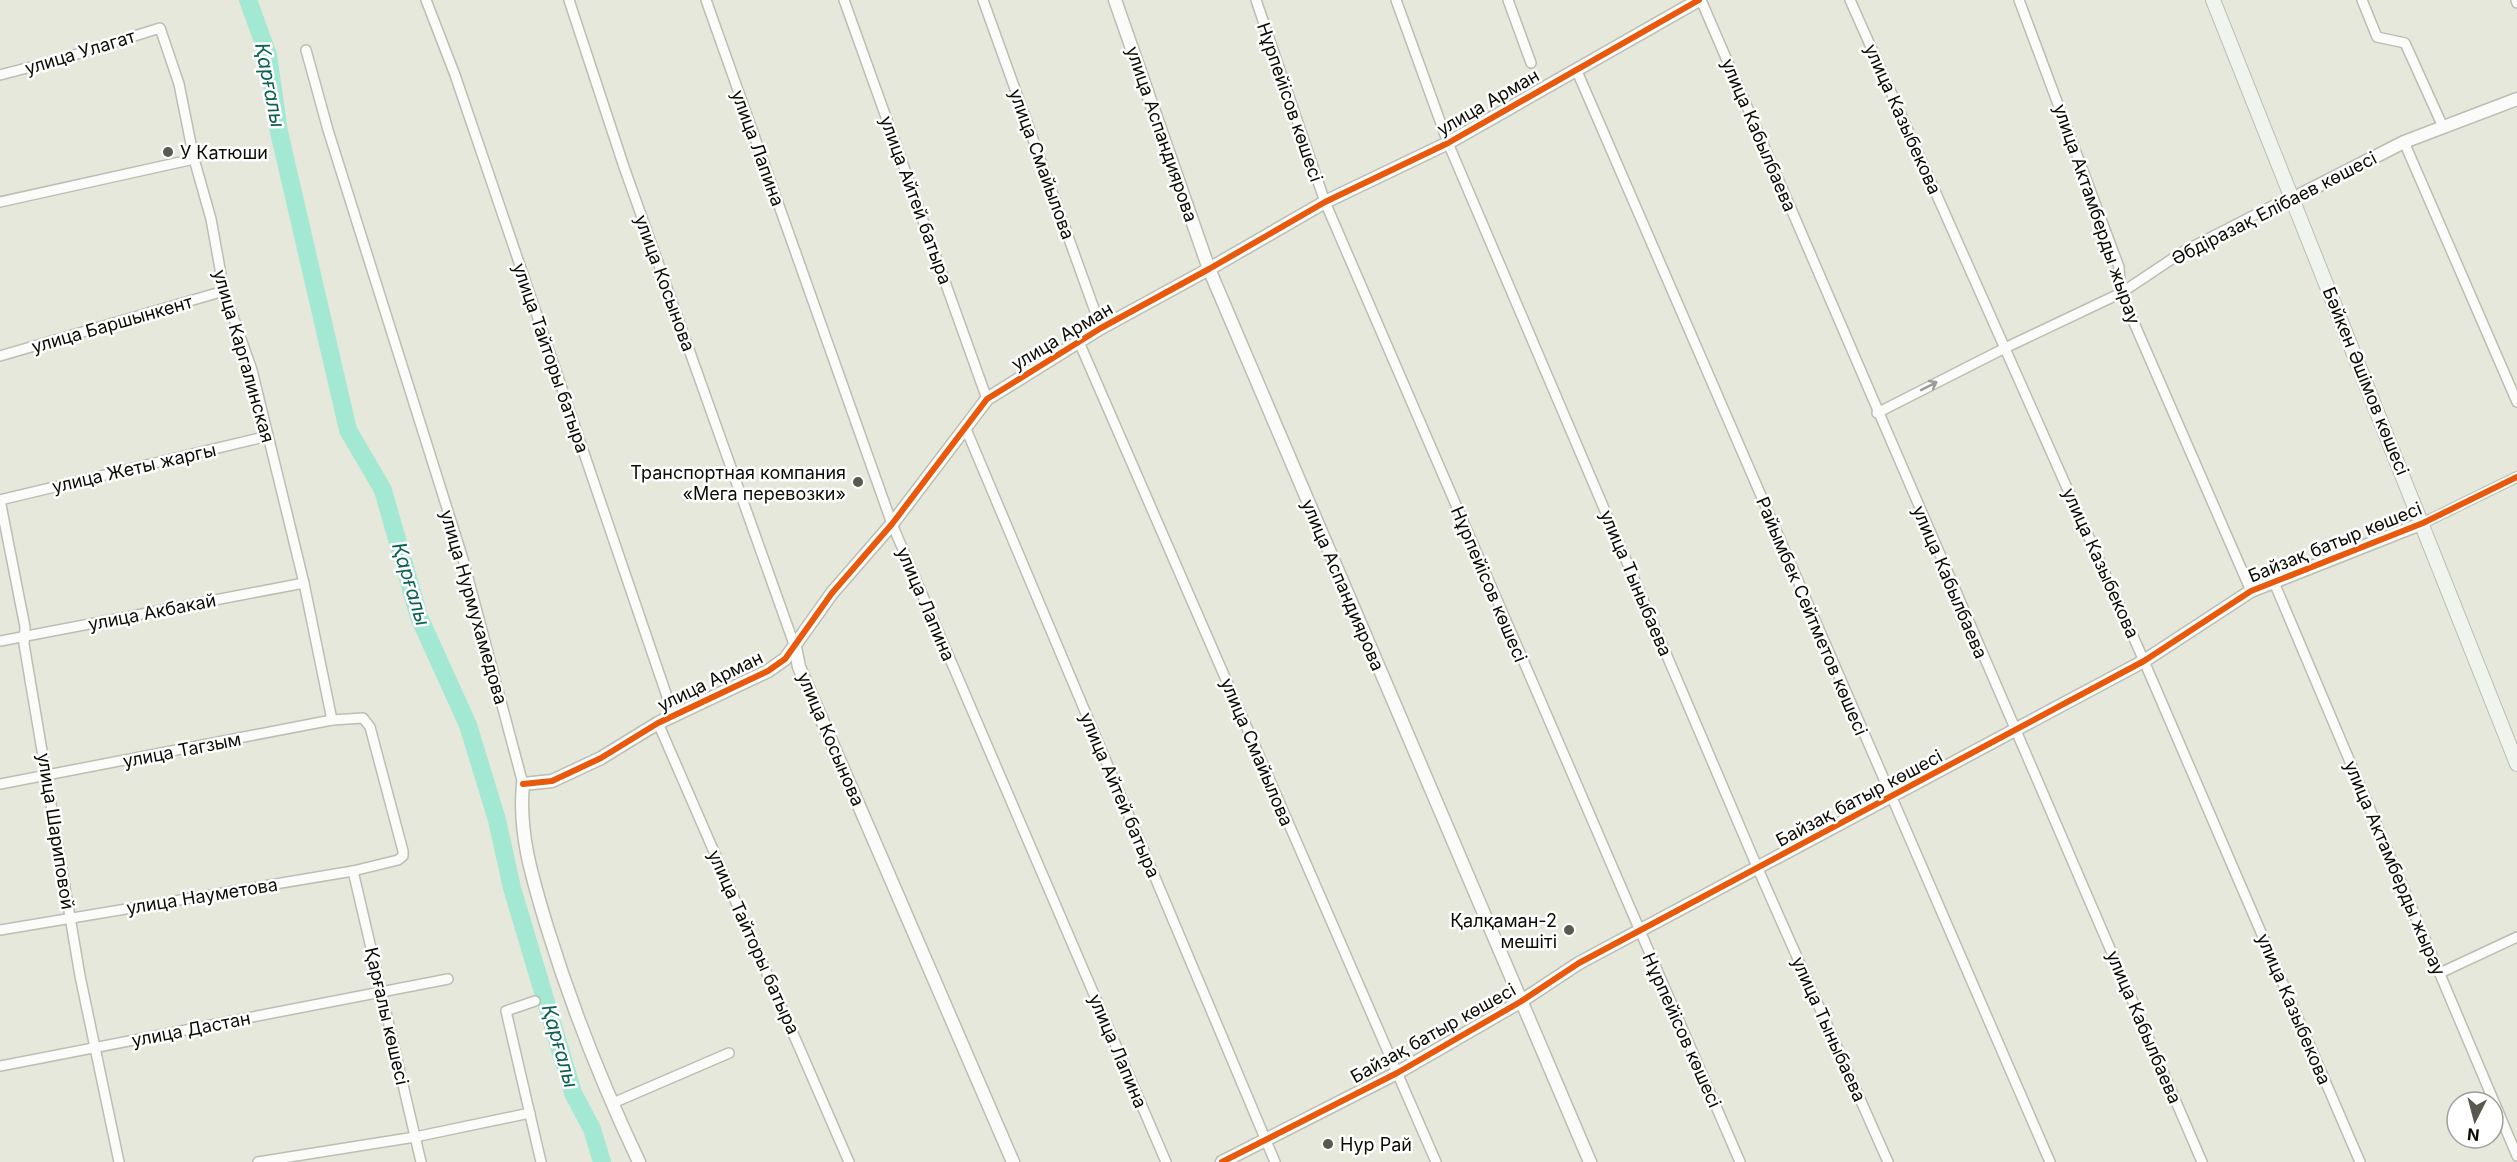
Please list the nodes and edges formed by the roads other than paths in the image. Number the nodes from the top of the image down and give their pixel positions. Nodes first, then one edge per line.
1 (426, 0) edge
2 (569, 0) edge
3 (706, 0) edge
4 (844, 0) edge
5 (983, 0) edge
6 (1115, 0) edge
7 (1256, 0) edge
8 (1396, 0) edge
9 (1508, 0) edge
10 (1700, 0) edge
11 (1850, 0) edge
12 (2019, 0) edge
13 (2213, 0) edge
14 (2362, 0) edge
15 (160, 28) joint
16 (306, 50) dead end
17 (1531, 63) dead end
18 (1576, 69) junction
19 (0, 75) edge
20 (2517, 99) edge
21 (2443, 127) junction
22 (2404, 142) junction
23 (1448, 143) junction
24 (194, 159) junction
25 (2292, 199) junction
26 (0, 202) edge
27 (1325, 202) junction
28 (1209, 270) junction
29 (224, 291) junction
30 (2121, 293) junction
31 (1101, 328) junction
32 (1079, 342) junction
33 (2005, 348) junction
34 (0, 356) edge
35 (987, 399) junction
36 (2517, 402) edge
37 (1877, 413) junction
38 (966, 429) junction
39 (268, 436) junction
40 (2517, 477) edge
41 (0, 500) edge
42 (2423, 523) junction
43 (892, 525) junction
44 (2273, 580) junction
45 (304, 583) junction
46 (2251, 591) junction
47 (24, 637) junction
48 (0, 641) edge
49 (795, 647) junction
50 (2144, 661) junction
51 (674, 717) junction
52 (332, 720) junction
53 (658, 723) junction
54 (2014, 730) junction
55 (2517, 764) edge
56 (47, 776) junction
57 (0, 784) edge
58 (523, 784) junction
59 (1891, 798) junction
60 (403, 856) joint
61 (1758, 868) junction
62 (353, 871) junction
63 (70, 917) junction
64 (0, 930) edge
65 (1639, 932) junction
66 (2517, 937) edge
67 (2440, 973) junction
68 (448, 979) dead end
69 (382, 993) junction
70 (535, 1001) dead end
71 (1520, 1002) junction
72 (95, 1047) junction
73 (729, 1053) dead end
74 (0, 1066) edge
75 (1397, 1073) junction
76 (613, 1103) junction
77 (530, 1113) junction
78 (415, 1137) junction
79 (1264, 1139) junction
80 (2517, 1156) edge
81 (119, 1162) edge
82 (258, 1162) edge
83 (421, 1162) edge
84 (541, 1162) edge
85 (639, 1162) edge
86 (849, 1162) edge
87 (1013, 1162) edge
88 (1166, 1162) edge
89 (1222, 1162) edge
90 (1275, 1162) edge
91 (1436, 1162) edge
92 (1590, 1162) edge
93 (1740, 1162) edge
94 (1888, 1162) edge
95 (2050, 1162) edge
96 (2202, 1162) edge
97 (2360, 1162) edge

1 - 51 street, улица Тайторы батыра
2 - 49 street, улица Косынова
3 - 43 street, улица Лапина
4 - 35 street, улица Айтей батыра
5 - 31 street, улица Смайылова
6 - 28 street, улица Аспандиярова
7 - 27 street, Нұрпейісов көшесі
8 - 23 street, улица Тыныбаева
9 - 17 street
10 - 18 street, улица Арман
10 - 37 street, улица Кабылбаева
11 - 33 street, улица Казыбекова
12 - 30 street, улица Актамберды жырау
13 - 25 main road, Бәйкен Әшімов көшесі
14 - 21 street
15 - 19 street, улица Улагат
15 - 24 street, улица Каргалинская
16 - 58 street, улица Нурмухамедова
18 - 23 street, улица Арман
18 - 59 street, Райымбек Сейтметов көшесі
20 - 21 street, Әбдіразақ Елібаев көшесі
21 - 22 street, Әбдіразақ Елібаев көшесі
22 - 25 street, Әбдіразақ Елібаев көшесі
22 - 36 street
23 - 27 street, улица Арман
23 - 61 street, улица Тыныбаева
24 - 26 street
24 - 29 street, улица Каргалинская
25 - 30 street, Әбдіразақ Елібаев көшесі
25 - 42 main road, Бәйкен Әшімов көшесі
27 - 28 street, улица Арман
27 - 65 street, Нұрпейісов көшесі
28 - 31 street, улица Арман
28 - 71 street, улица Аспандиярова
29 - 34 street, улица Баршынкент
29 - 39 street, улица Каргалинская
30 - 33 street, Әбдіразақ Елібаев көшесі
30 - 46 street, улица Актамберды жырау
31 - 32 street, улица Арман
32 - 35 street, улица Арман
32 - 75 street, улица Смайылова
37 -> 33 street, Әбдіразақ Елібаев көшесі
33 - 50 street, улица Казыбекова
35 - 38 street, улица Арман
37 - 54 street, улица Кабылбаева
38 - 43 street, улица Арман
38 - 79 street, улица Айтей батыра
39 - 41 street, улица Жеты жаргы
39 - 45 street, улица Каргалинская
40 - 42 street, Байзақ батыр көшесі
41 - 47 street, улица Шариповой
42 - 44 street, Байзақ батыр көшесі
42 - 55 main road, Бәйкен Әшімов көшесі
43 - 49 street, улица Арман
43 - 88 street, улица Лапина
44 - 46 street, Байзақ батыр көшесі
44 - 67 street, улица Актамберды жырау
45 - 47 street, улица Акбакай
45 - 52 street, улица Каргалинская
46 - 50 street, Байзақ батыр көшесі
47 - 48 street, улица Акбакай
47 - 56 street, улица Шариповой
49 - 51 street, улица Арман
49 - 87 street, улица Косынова
50 - 54 street, Байзақ батыр көшесі
50 - 97 street, улица Казыбекова
51 - 53 street, улица Арман
52 - 56 street, улица Тагзым
52 - 60 street, улица Тагзым
53 - 58 street, улица Арман
53 - 86 street, улица Тайторы батыра
54 - 59 street, Байзақ батыр көшесі
54 - 96 street, улица Кабылбаева
56 - 57 street, улица Тагзым
56 - 63 street, улица Шариповой
58 - 76 street, улица Нурмухамедова
59 - 61 street, Байзақ батыр көшесі
59 - 95 street, Райымбек Сейтметов көшесі
60 - 62 street, улица Науметова
61 - 65 street, Байзақ батыр көшесі
61 - 94 street, улица Тыныбаева
62 - 63 street, улица Науметова
62 - 69 street, Қарғалы көшесі
63 - 64 street, улица Науметова
63 - 72 street, улица Шариповой
65 - 71 street, Байзақ батыр көшесі
65 - 93 street, Нұрпейісов көшесі
66 - 67 street
67 - 80 street, улица Актамберды жырау
68 - 69 street, улица Дастан
69 - 72 street, улица Дастан
69 - 78 street, Қарғалы көшесі
70 - 77 street
71 - 75 street, Байзақ батыр көшесі
71 - 92 street, улица Аспандиярова
72 - 74 street, улица Дастан
72 - 81 street, улица Шариповой
73 - 76 street
75 - 79 street, Байзақ батыр көшесі
75 - 91 street, улица Смайылова
76 - 85 street, улица Нурмухамедова
77 - 78 street
77 - 84 street
78 - 82 street
78 - 83 street, Қарғалы көшесі
79 - 89 street, Байзақ батыр көшесі
79 - 90 street, улица Айтей батыра

